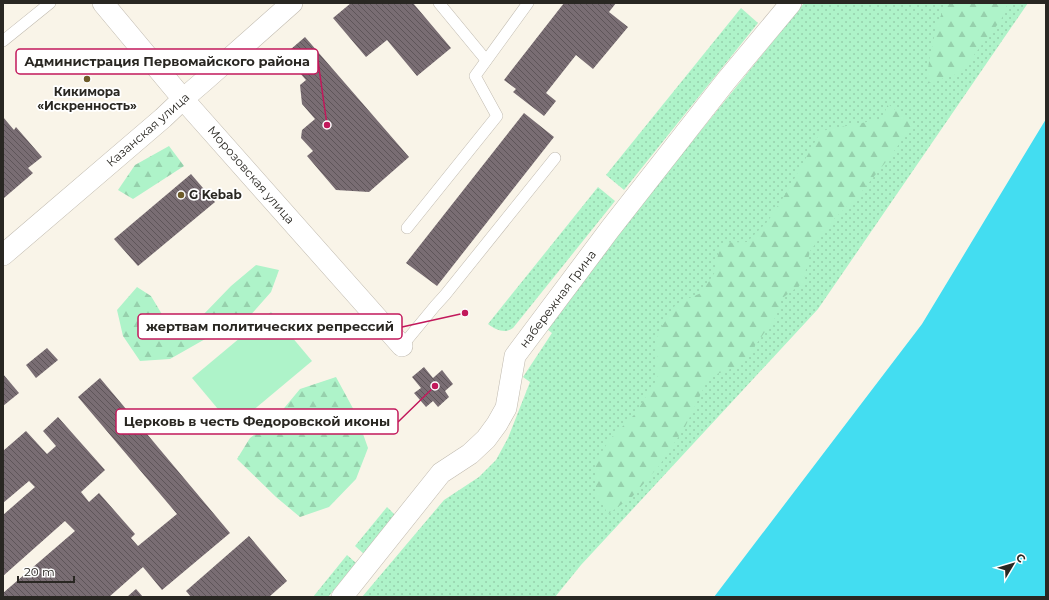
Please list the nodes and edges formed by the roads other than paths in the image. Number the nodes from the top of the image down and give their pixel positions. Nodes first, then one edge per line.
1 (50, 3) edge
2 (102, 3) edge
3 (292, 3) edge
4 (439, 3) edge
5 (528, 3) edge
6 (791, 3) edge
7 (3, 41) edge
8 (486, 60) junction
9 (183, 99) junction
10 (555, 158) dead end
11 (407, 228) dead end
12 (3, 255) edge
13 (402, 346) joint
14 (342, 597) edge

1 - 7 lane
2 - 9 street, Морозовская улица
3 - 9 street, Казанская улица
4 - 8 lane
5 - 8 lane
6 - 14 street, набережная Грина
8 - 11 lane
9 - 12 street, Казанская улица
9 - 13 street, Морозовская улица
10 - 13 lane

